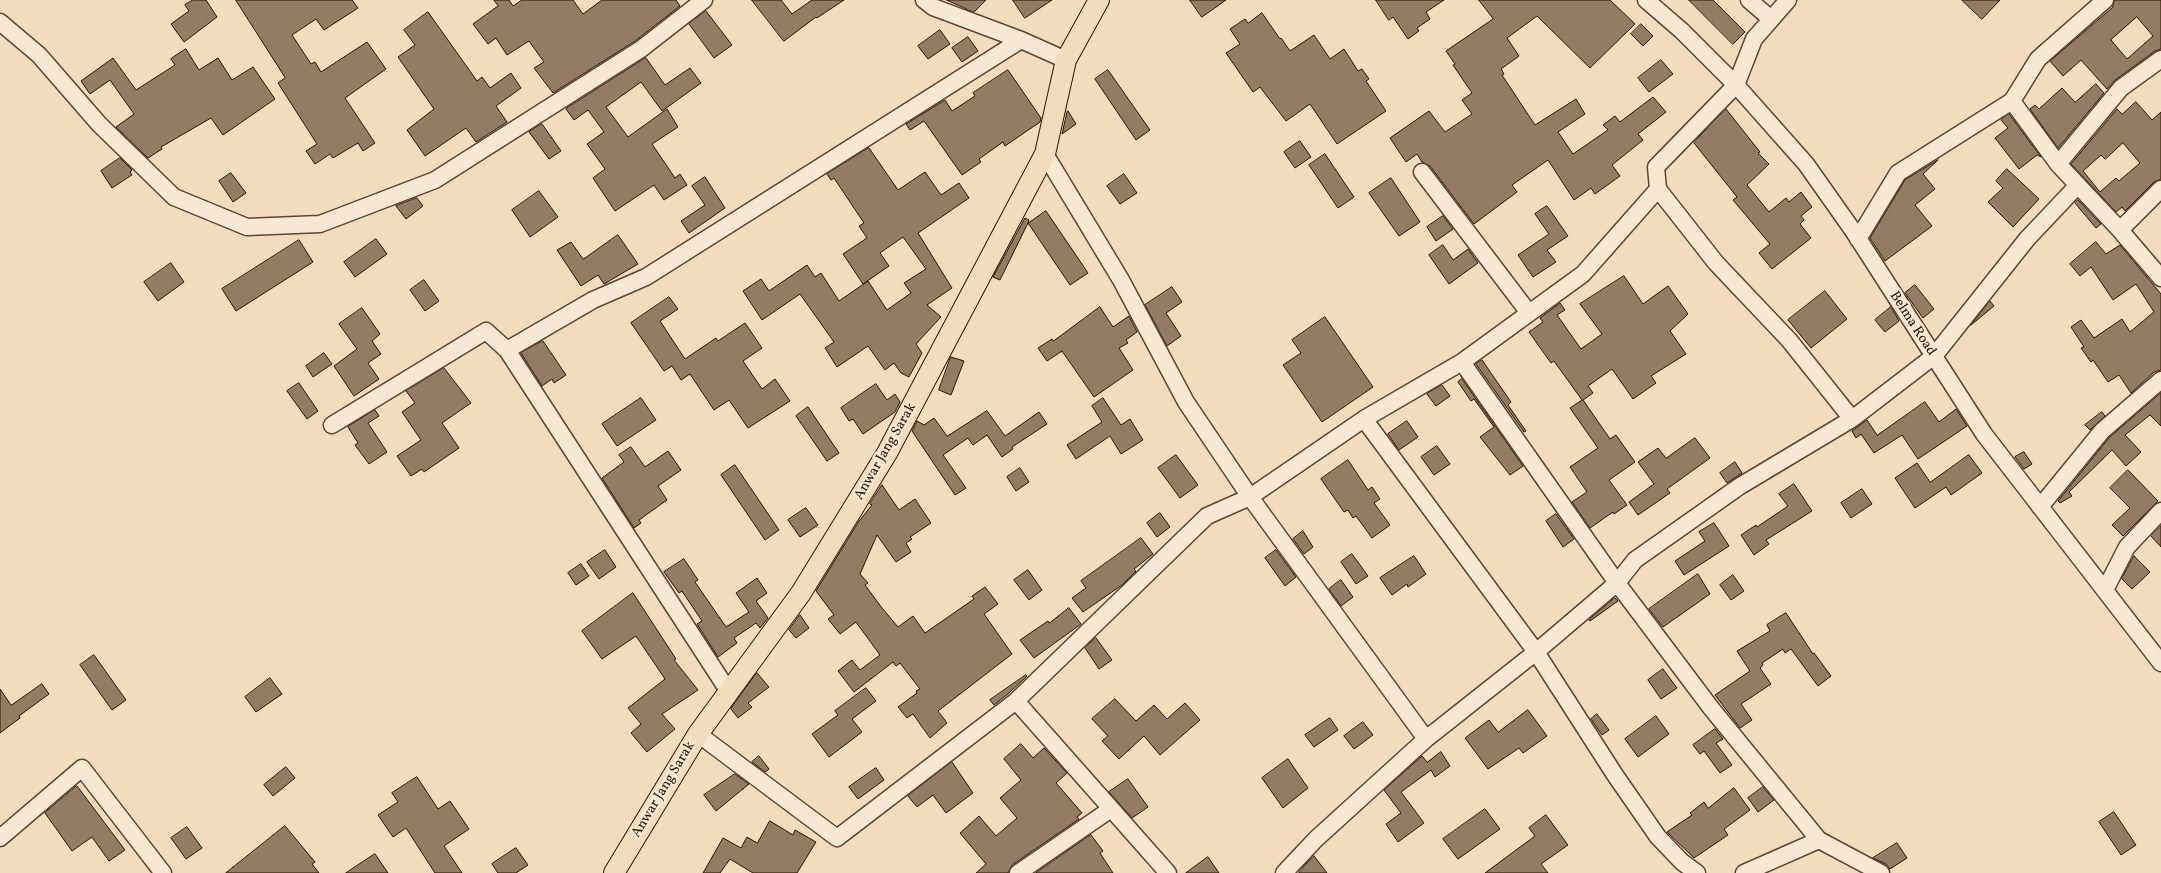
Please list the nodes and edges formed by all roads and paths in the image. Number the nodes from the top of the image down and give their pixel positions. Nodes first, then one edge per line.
1 (704, 0) edge
2 (924, 0) edge
3 (1099, 0) edge
4 (1646, 0) edge
5 (1749, 0) edge
6 (1788, 0) edge
7 (2106, 0) edge
8 (1771, 20) junction
9 (0, 22) edge
10 (1021, 40) junction
11 (2161, 59) edge
12 (1066, 60) junction
13 (1736, 85) junction
14 (2012, 101) junction
15 (1044, 154) junction
16 (2058, 164) junction
17 (1422, 172) dead end
18 (2078, 185) junction
19 (1658, 189) junction
20 (2161, 189) edge
21 (2120, 230) junction
22 (1858, 239) junction
23 (2155, 259) edge
24 (2161, 278) edge
25 (1529, 313) junction
26 (507, 350) junction
27 (1934, 356) junction
28 (1462, 362) junction
29 (2161, 380) edge
30 (1364, 419) junction
31 (1852, 419) junction
32 (332, 425) dead end
33 (1250, 497) junction
34 (2040, 507) junction
35 (2161, 510) edge
36 (1617, 583) junction
37 (2104, 590) junction
38 (1536, 652) junction
39 (2159, 655) edge
40 (729, 692) junction
41 (1016, 701) junction
42 (698, 734) junction
43 (1426, 739) junction
44 (1111, 809) junction
45 (0, 838) edge
46 (1819, 840) junction
47 (164, 873) edge
48 (614, 873) edge
49 (1018, 873) edge
50 (1168, 873) edge
51 (1284, 873) edge
52 (1697, 873) edge
53 (1744, 873) edge
54 (1881, 873) edge

1 - 9 street
2 - 10 street
3 - 12 main road, Anwar Jang Sarak
4 - 13 street, Belma Road
5 - 8 street
6 - 8 street
7 - 14 street
8 - 13 street
10 - 12 street
10 - 26 street
11 - 16 street
12 - 15 main road, Anwar Jang Sarak
13 - 19 street
13 - 22 street, Belma Road
14 - 16 street
14 - 22 street
15 - 33 street
15 - 40 main road, Anwar Jang Sarak
16 - 18 street
17 - 25 street
18 - 21 street
18 - 27 street
19 - 25 street
19 - 31 street
20 - 21 street
21 - 23 street
22 - 27 street, Belma Road
23 - 24 street
25 - 28 street
26 - 32 street
26 - 40 street
27 - 31 street
27 - 34 street, Belma Road
28 - 30 street
28 - 36 street
29 - 34 street
30 - 33 street
30 - 38 street
31 - 36 street
33 - 41 street
33 - 43 street
34 - 37 street, Belma Road
35 - 37 street
36 - 38 street
36 - 46 street
37 - 39 street, Belma Road
38 - 43 street
38 - 52 street
40 - 42 main road, Anwar Jang Sarak
41 - 42 street
41 - 44 street
42 - 48 main road, Anwar Jang Sarak
43 - 51 street
44 - 49 street
44 - 50 street
45 - 47 street
46 - 53 street
46 - 54 street

